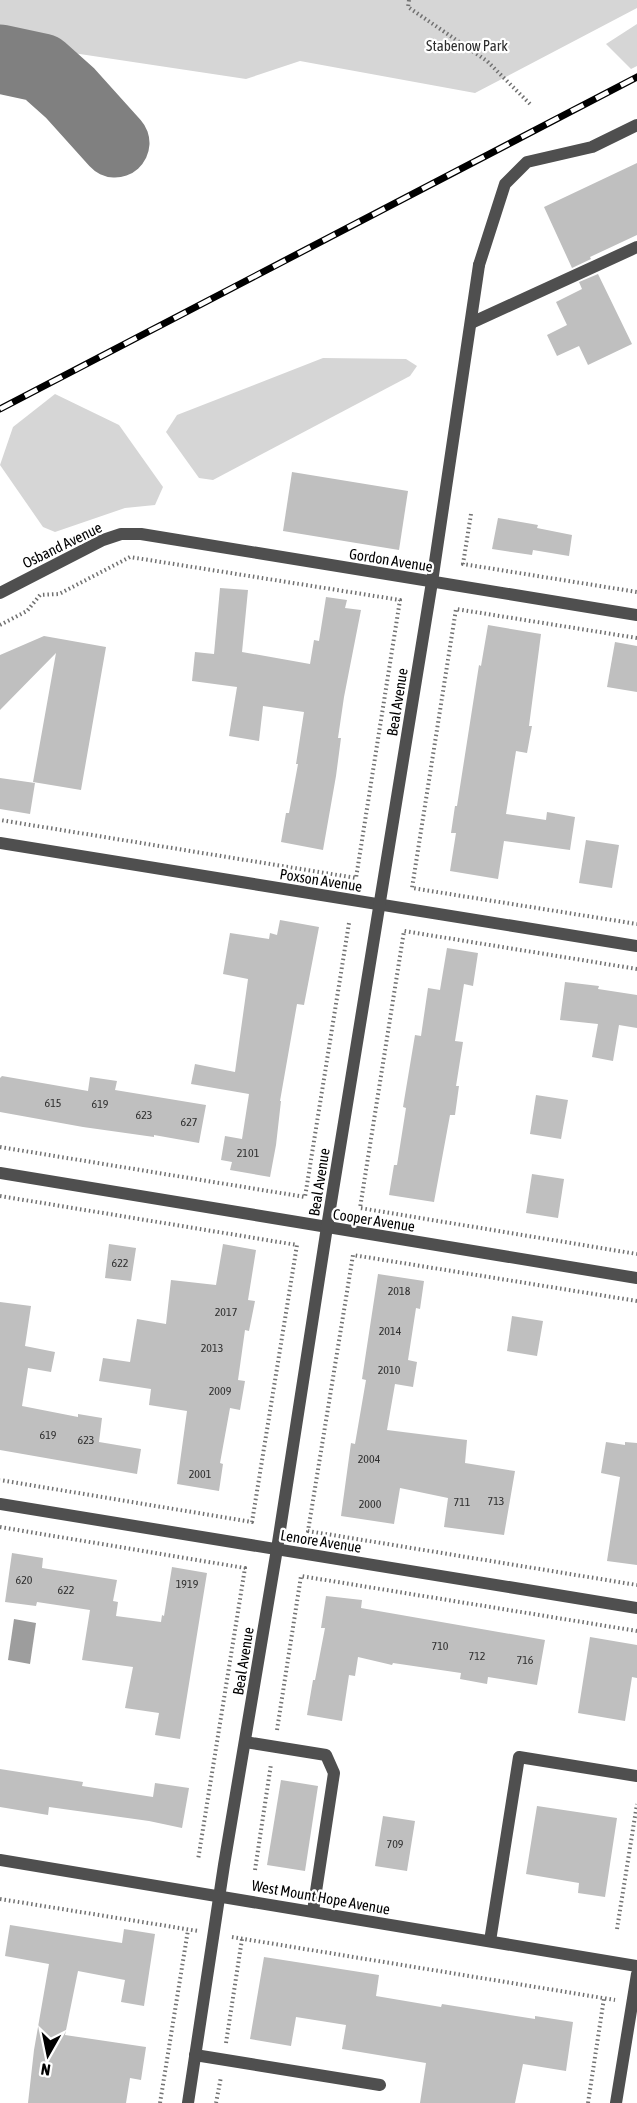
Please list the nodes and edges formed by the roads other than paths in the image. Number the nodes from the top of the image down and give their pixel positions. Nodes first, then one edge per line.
1 (637, 125) edge
2 (637, 247) edge
3 (471, 323) junction
4 (141, 534) joint
5 (432, 582) junction
6 (0, 593) edge
7 (637, 615) edge
8 (0, 843) edge
9 (380, 905) junction
10 (637, 946) edge
11 (0, 1173) edge
12 (327, 1227) junction
13 (637, 1278) edge
14 (0, 1504) edge
15 (277, 1549) junction
16 (637, 1608) edge
17 (245, 1742) junction
18 (637, 1776) edge
19 (0, 1860) edge
20 (220, 1895) junction
21 (313, 1911) junction
22 (490, 1941) junction
23 (637, 1966) edge
24 (637, 1974) edge
25 (195, 2055) junction
26 (380, 2085) dead end
27 (188, 2103) edge
28 (616, 2103) edge

1 - 3 street, Beal Avenue
2 - 3 street
3 - 5 street, Beal Avenue
4 - 5 street, Gordon Avenue
4 - 6 street, Osband Avenue
5 - 7 street, Gordon Avenue
5 - 9 street, Beal Avenue
8 - 9 street, Poxson Avenue
9 - 10 street, Poxson Avenue
9 - 12 street, Beal Avenue
11 - 12 street, Cooper Avenue
12 - 13 street, Cooper Avenue
12 - 15 street, Beal Avenue
14 - 15 street, Lenore Avenue
15 - 16 street, Lenore Avenue
15 - 17 street, Beal Avenue
17 - 20 street, Beal Avenue
17 - 21 street
18 - 22 street
19 - 20 street, West Mount Hope Avenue
20 - 21 street, West Mount Hope Avenue
20 - 25 street, Beal Avenue
21 - 22 street, West Mount Hope Avenue
22 - 23 street, West Mount Hope Avenue
24 - 28 street
25 - 26 street
25 - 27 street, Beal Avenue

